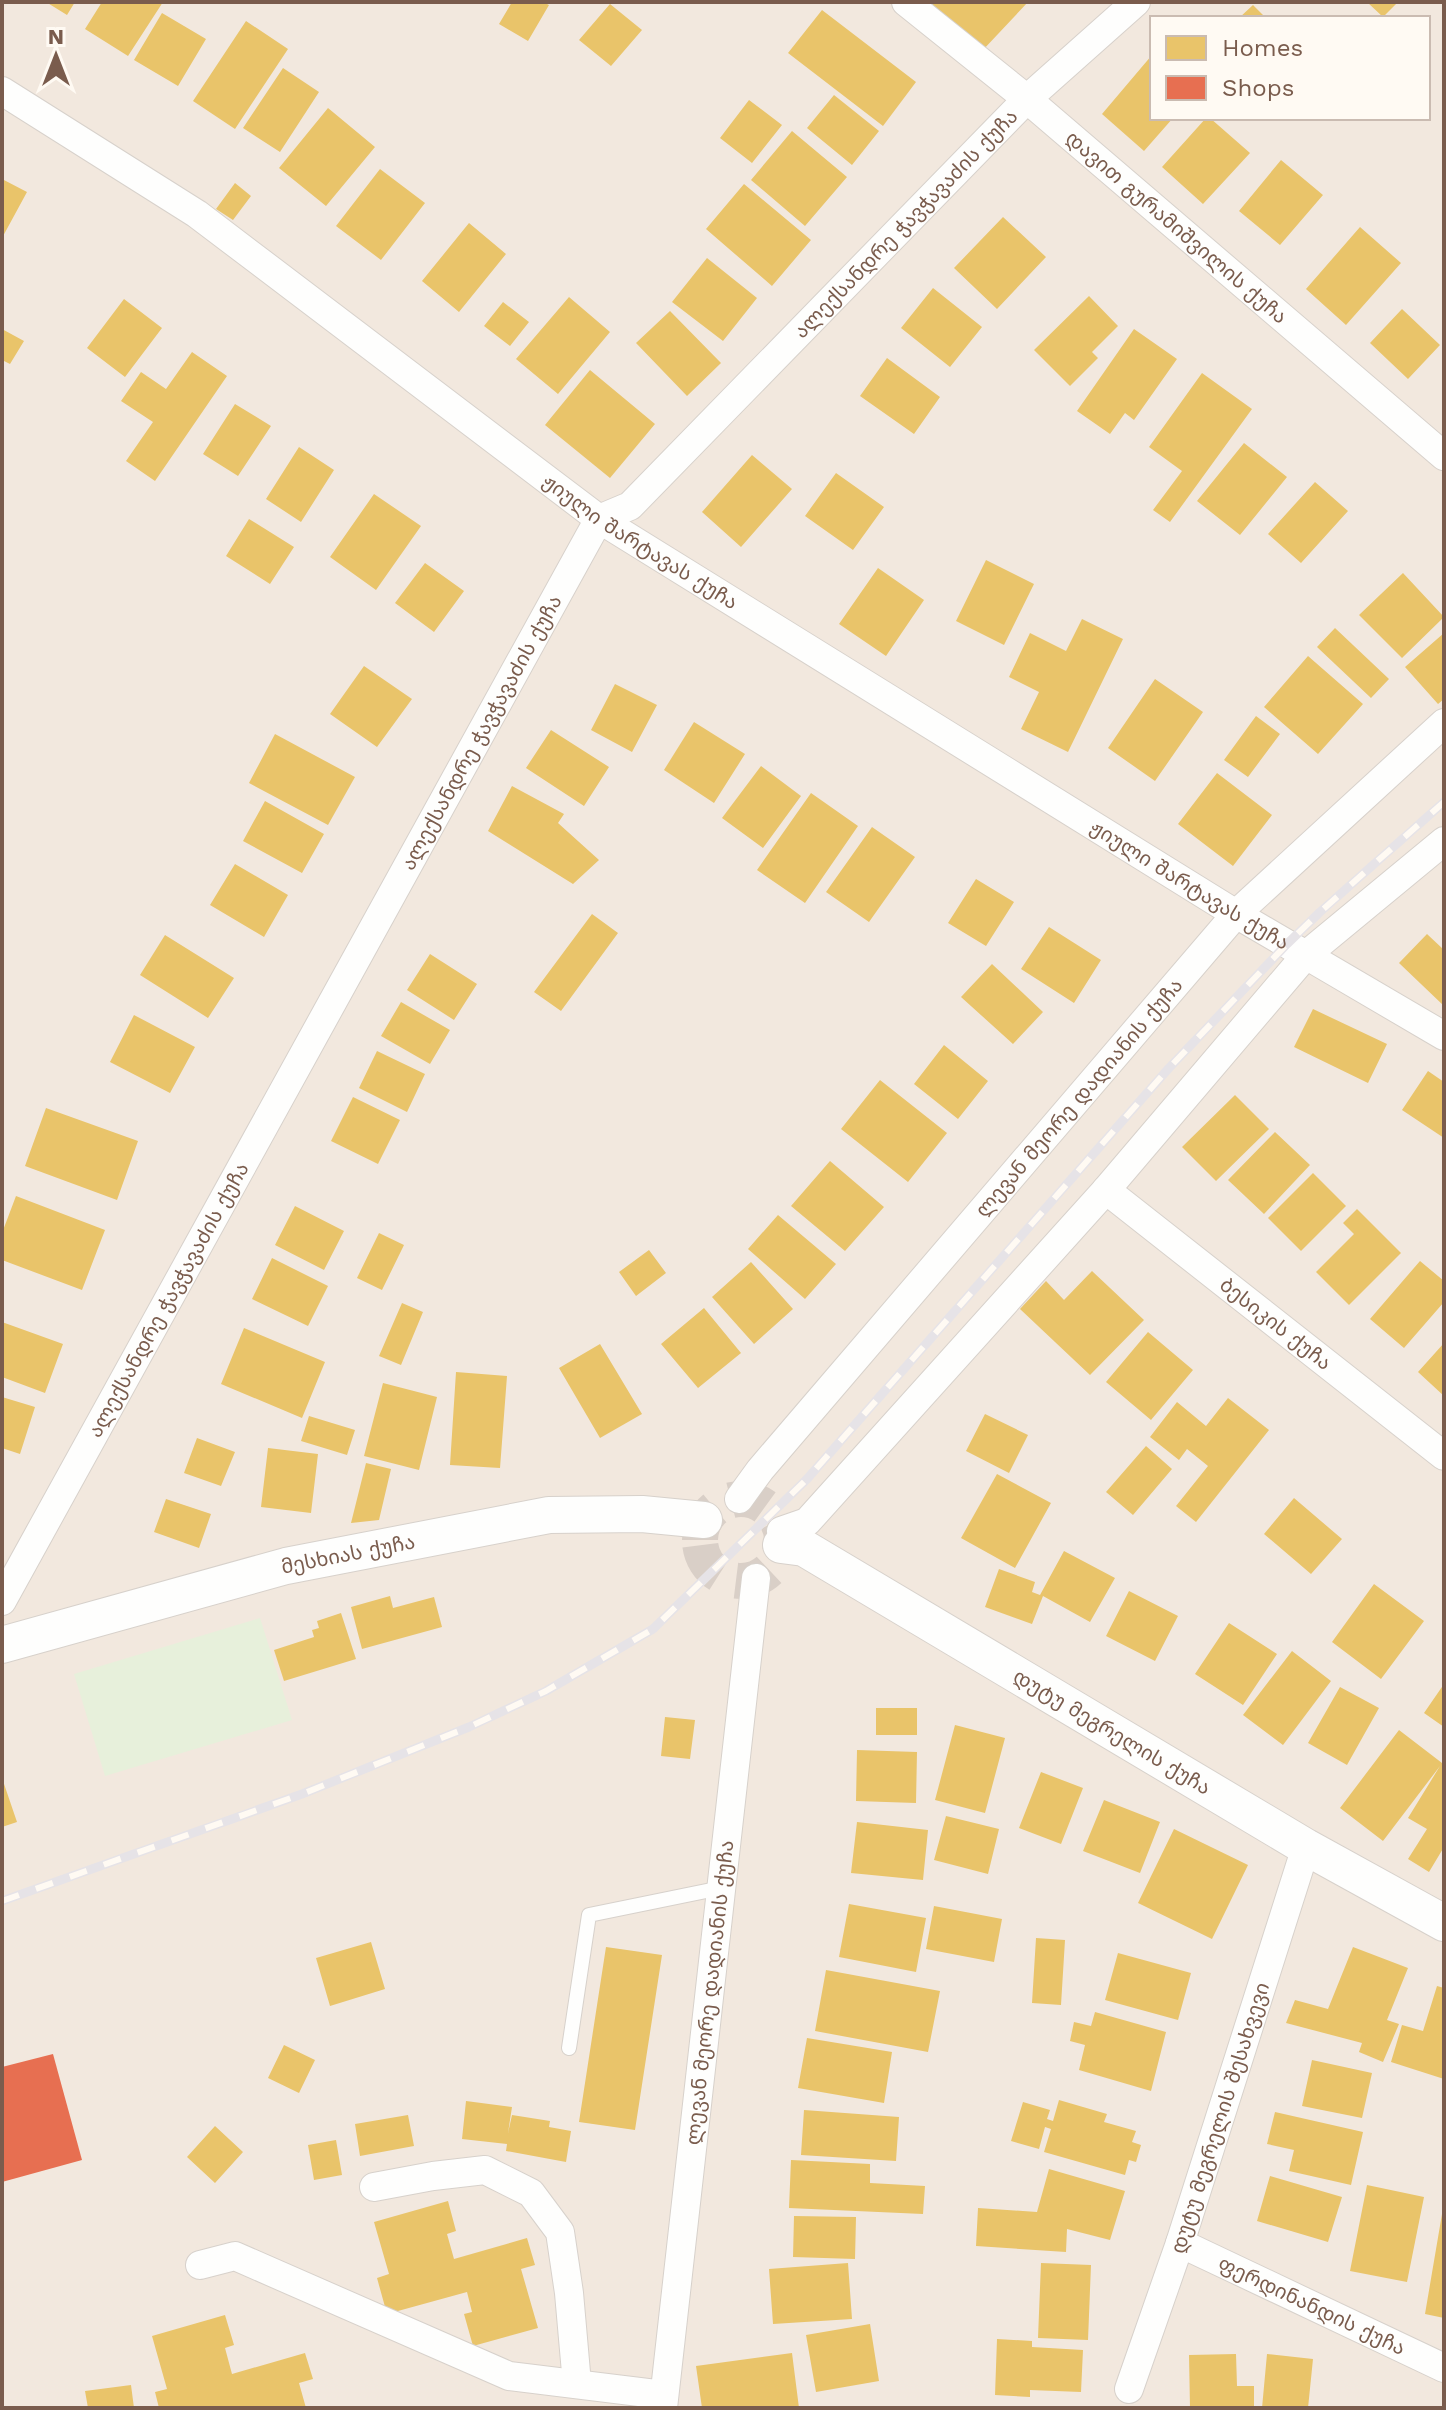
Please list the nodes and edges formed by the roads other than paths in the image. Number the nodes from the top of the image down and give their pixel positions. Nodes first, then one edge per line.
1 (906, 2) edge
2 (1136, 2) edge
3 (2, 91) edge
4 (1027, 99) junction
5 (1444, 456) edge
6 (599, 519) junction
7 (1444, 723) edge
8 (1444, 841) edge
9 (1236, 914) junction
10 (1306, 955) junction
11 (1444, 1036) edge
12 (1106, 1190) junction
13 (1444, 1456) edge
14 (739, 1499) dead end
15 (704, 1520) dead end
16 (781, 1538) joint
17 (756, 1578) dead end
18 (2, 1601) edge
19 (2, 1645) edge
20 (1306, 1847) junction
21 (721, 1888) junction
22 (1444, 1923) edge
23 (569, 2048) dead end
24 (374, 2187) dead end
25 (1180, 2243) junction
26 (200, 2265) dead end
27 (1444, 2368) edge
28 (577, 2384) junction
29 (1129, 2389) dead end
30 (664, 2401) edge

1 - 4 street, დავით გურამიშვილის ქუჩა
2 - 4 street, ალექსანდრე ჭავჭავაძის ქუჩა
3 - 6 street, ჟიული შარტავას ქუჩა
4 - 5 street, დავით გურამიშვილის ქუჩა
4 - 6 street, ალექსანდრე ჭავჭავაძის ქუჩა
6 - 9 street, ჟიული შარტავას ქუჩა
6 - 18 street, ალექსანდრე ჭავჭავაძის ქუჩა
7 - 9 street, ლევან მეორე დადიანის ქუჩა
8 - 10 street
9 - 10 street, ჟიული შარტავას ქუჩა
9 - 14 street, ლევან მეორე დადიანის ქუჩა
10 - 11 street, ჟიული შარტავას ქუჩა
10 - 12 street
12 - 13 street, ბესიკის ქუჩა
12 - 16 street
15 - 19 street, მესხიას ქუჩა
16 - 20 street, დუტუ მეგრელის ქუჩა
17 - 21 street, ლევან მეორე დადიანის ქუჩა
20 - 22 street, დუტუ მეგრელის ქუჩა
20 - 25 street, დუტუ მეგრელის შესახვევი
21 - 23 lane
21 - 30 street, ლევან მეორე დადიანის ქუჩა
24 - 28 street
25 - 27 street, ფერდინანდის ქუჩა
25 - 29 street, დუტუ მეგრელის შესახვევი
26 - 28 street
28 - 30 street

